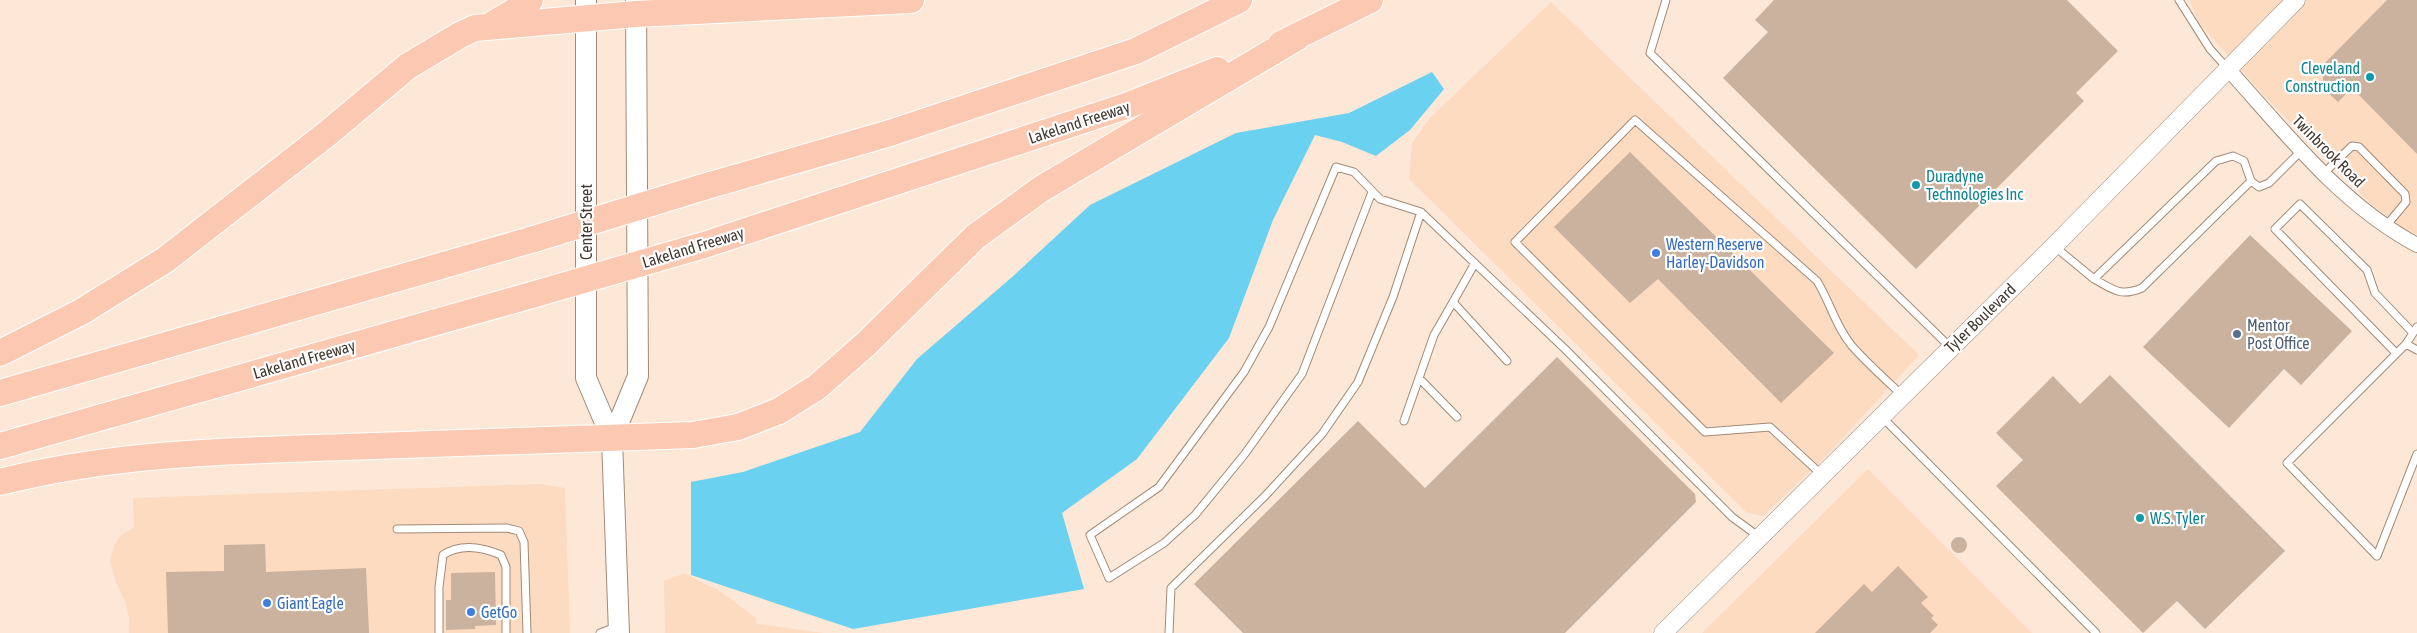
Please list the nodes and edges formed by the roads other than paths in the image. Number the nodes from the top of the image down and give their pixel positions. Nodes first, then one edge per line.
1 (530, 0) edge
2 (911, 0) edge
3 (1239, 0) edge
4 (1370, 0) edge
5 (1666, 0) edge
6 (2179, 0) edge
7 (2296, 0) edge
8 (636, 7) edge
9 (586, 10) edge
10 (488, 26) junction
11 (1296, 38) junction
12 (2228, 69) junction
13 (2301, 151) junction
14 (2324, 173) junction
15 (2251, 181) junction
16 (1372, 192) junction
17 (1421, 212) junction
18 (2386, 226) junction
19 (2417, 245) edge
20 (2054, 246) junction
21 (1475, 263) junction
22 (2094, 279) junction
23 (1452, 302) junction
24 (2415, 330) edge
25 (2406, 344) junction
26 (1950, 348) junction
27 (2417, 350) edge
28 (0, 353) edge
29 (2396, 353) junction
30 (1508, 361) dead end
31 (1419, 378) junction
32 (0, 393) edge
33 (1902, 395) junction
34 (1881, 416) junction
35 (1457, 418) dead end
36 (1404, 421) dead end
37 (612, 439) junction
38 (0, 446) edge
39 (2417, 454) edge
40 (1821, 474) junction
41 (0, 482) edge
42 (396, 529) dead end
43 (1758, 536) junction
44 (613, 631) edge
45 (439, 633) edge
46 (506, 633) edge
47 (526, 633) edge
48 (1169, 633) edge
49 (1662, 633) edge
50 (2096, 633) edge

1 - 10 highway
2 - 8 highway
3 - 32 highway, bridge
4 - 11 highway, Lakeland Freeway
5 - 26 lane
6 - 12 lane
7 - 12 street, Tyler Boulevard
8 - 9 highway
8 - 37 main road, Center Street
9 - 10 highway
9 - 37 main road, Center Street
10 - 28 highway
11 - 37 highway
11 - 38 highway, Lakeland Freeway, bridge
12 - 13 street, Twinbrook Road
12 - 20 street, Tyler Boulevard
13 - 14 street, Twinbrook Road
13 - 15 lane
14 - 18 street, Twinbrook Road
14 - 18 lane
15 - 22 lane
15 - 22 lane
16 - 16 lane
16 - 17 lane
17 - 21 lane
17 - 48 lane
18 - 19 street, Twinbrook Road
20 - 22 lane
20 - 26 street, Tyler Boulevard
21 - 23 lane
21 - 43 lane
23 - 30 lane
23 - 31 lane
24 - 25 lane
24 - 29 lane
25 - 27 lane
25 - 29 lane
26 - 33 street, Tyler Boulevard
29 - 39 lane
31 - 35 lane
31 - 36 lane
33 - 34 street, Tyler Boulevard
33 - 40 lane
34 - 40 street, Tyler Boulevard
34 - 50 lane
37 - 41 highway
37 - 44 main road, Center Street
40 - 43 street, Tyler Boulevard
42 - 47 lane
43 - 49 street, Tyler Boulevard
45 - 46 lane

